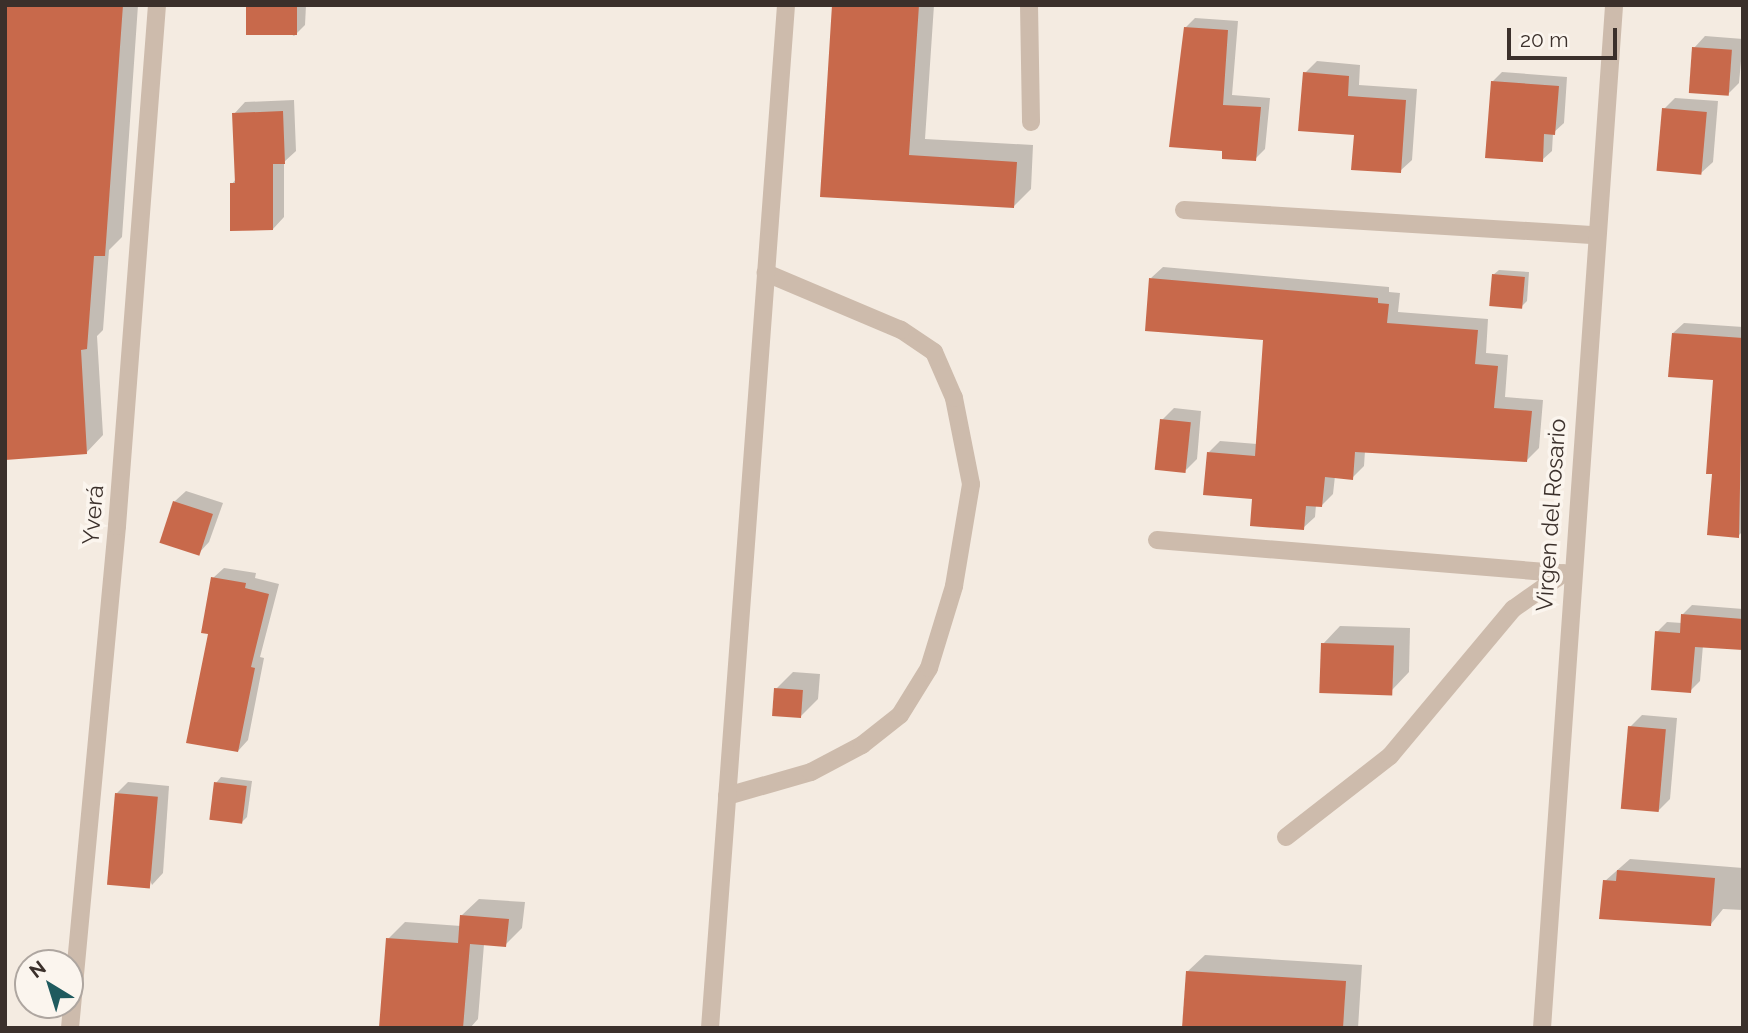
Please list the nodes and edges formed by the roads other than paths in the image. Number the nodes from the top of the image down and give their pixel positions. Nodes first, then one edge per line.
1 (157, 5) edge
2 (786, 5) edge
3 (1029, 5) edge
4 (1614, 5) edge
5 (1031, 122) dead end
6 (1184, 211) dead end
7 (1595, 235) junction
8 (766, 273) junction
9 (1157, 540) dead end
10 (1568, 574) junction
11 (727, 796) junction
12 (1286, 837) dead end
13 (70, 1028) edge
14 (710, 1028) edge
15 (1542, 1028) edge

1 - 13 street, Yverá
2 - 8 street
3 - 5 street
4 - 7 street, Virgen del Rosario
6 - 7 street
7 - 10 street, Virgen del Rosario
8 - 11 street
8 - 11 street
9 - 10 street
10 - 12 street
10 - 15 street, Virgen del Rosario
11 - 14 street

